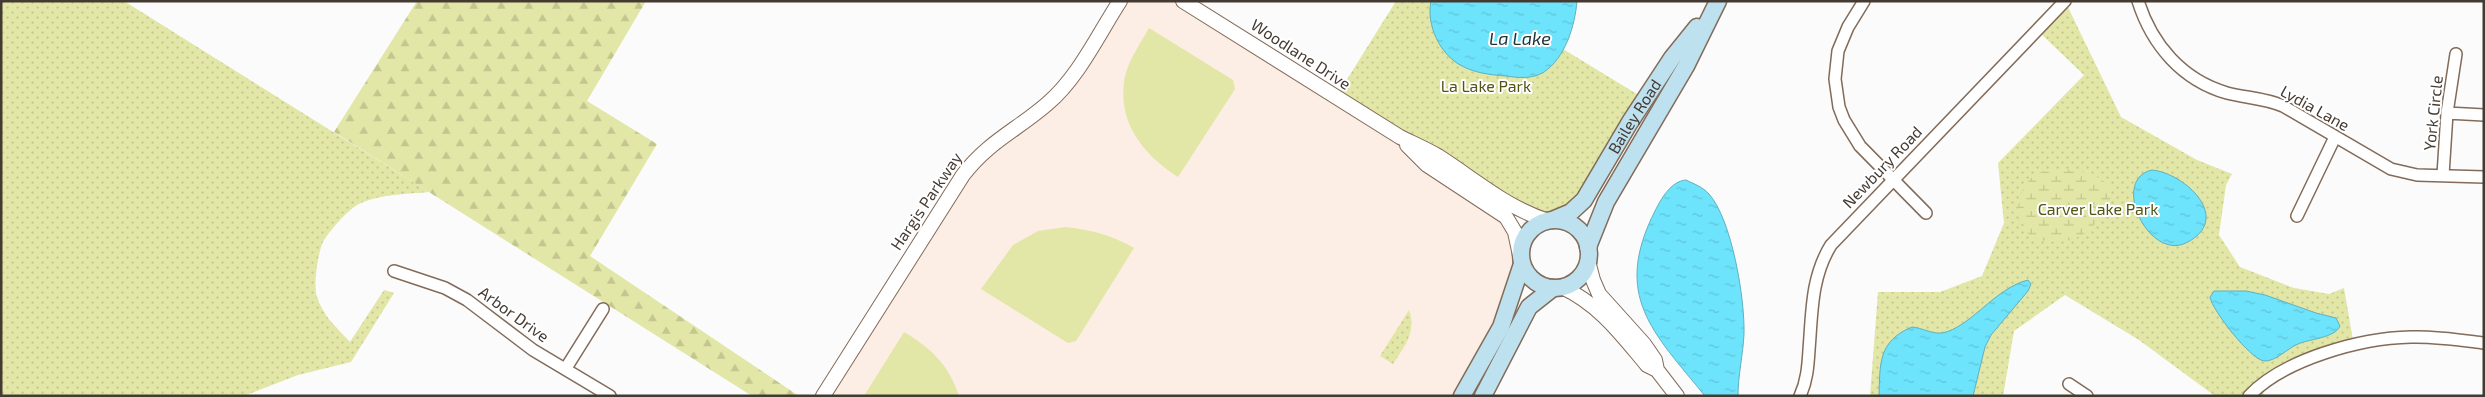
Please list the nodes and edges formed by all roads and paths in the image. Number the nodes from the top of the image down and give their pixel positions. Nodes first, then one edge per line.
1 (1120, 1) edge
2 (1184, 1) edge
3 (1864, 1) edge
4 (2065, 1) edge
5 (2138, 1) edge
6 (1716, 4) edge
7 (2456, 54) dead end
8 (2446, 114) junction
9 (2484, 115) edge
10 (1400, 137) junction
11 (2335, 137) junction
12 (2443, 175) junction
13 (2484, 177) edge
14 (1893, 179) junction
15 (1926, 213) dead end
16 (2297, 216) dead end
17 (1550, 220) junction
18 (1588, 254) junction
19 (1521, 262) junction
20 (394, 271) dead end
21 (1558, 288) junction
22 (602, 309) dead end
23 (2484, 343) edge
24 (566, 368) junction
25 (1657, 370) junction
26 (2069, 384) dead end
27 (610, 396) edge
28 (823, 396) edge
29 (1462, 396) edge
30 (1483, 396) edge
31 (1677, 396) edge
32 (1800, 396) edge
33 (2087, 396) edge
34 (2249, 396) edge

1 - 28 street, Hargis Parkway
2 - 10 street, Woodlane Drive
3 - 14 street
4 - 14 street, Newbury Road
5 - 11 street, Lydia Lane
6 - 17 main road, Bailey Road
6 - 18 main road, Bailey Road
7 - 8 street, York Circle
8 - 9 street
8 - 12 street, York Circle
10 - 17 street, Woodlane Drive
10 - 19 street, Woodlane Drive
11 - 12 street, Lydia Lane
11 - 16 street
12 - 13 street, Lydia Lane
14 - 15 street
14 - 32 street, Newbury Road
17 - 18 main road
17 - 19 main road
18 - 21 main road
18 - 25 street
19 - 21 main road
19 - 29 main road
20 - 24 street, Arbor Drive
21 - 25 street
21 - 30 main road
22 - 24 street
23 - 34 street
24 - 27 street, Arbor Drive
25 - 31 street
26 - 33 street

